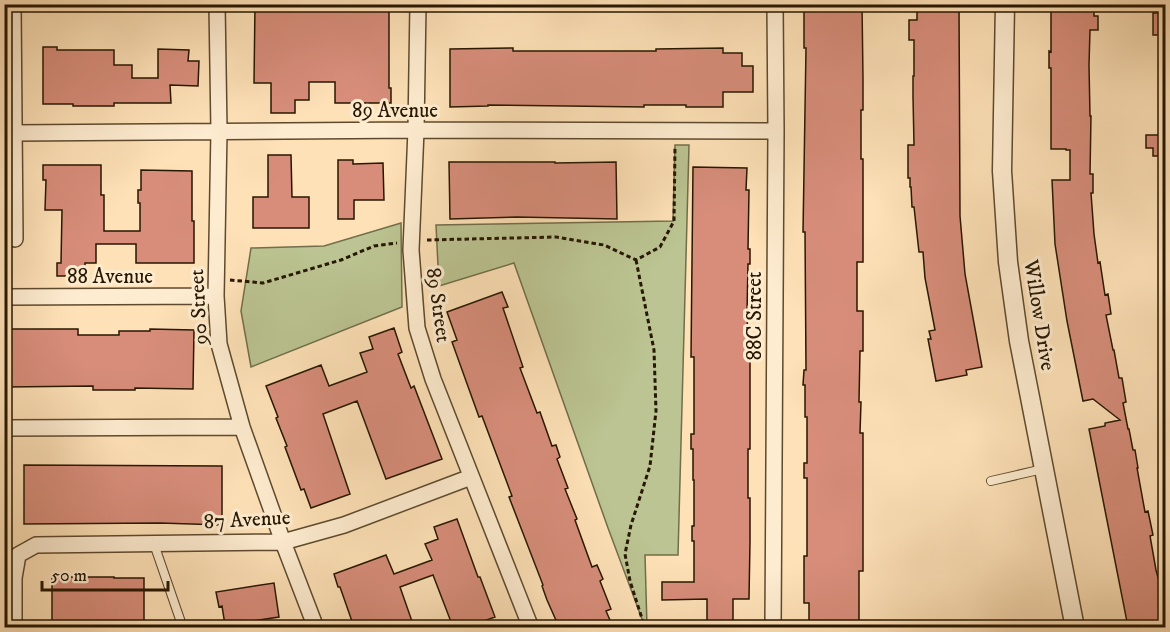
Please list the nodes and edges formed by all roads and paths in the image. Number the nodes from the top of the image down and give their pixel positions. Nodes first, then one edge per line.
1 (13, 4) edge
2 (217, 4) edge
3 (418, 4) edge
4 (775, 4) edge
5 (1005, 4) edge
6 (416, 130) junction
7 (219, 131) junction
8 (776, 131) junction
9 (14, 133) junction
10 (675, 146) dead end
11 (15, 239) dead end
12 (411, 240) junction
13 (636, 260) junction
14 (216, 279) junction
15 (216, 296) junction
16 (4, 297) edge
17 (4, 428) edge
18 (242, 428) junction
19 (1044, 469) junction
20 (471, 477) junction
21 (991, 481) dead end
22 (283, 542) junction
23 (153, 544) junction
24 (14, 627) edge
25 (183, 627) edge
26 (316, 627) edge
27 (531, 627) edge
28 (645, 627) edge
29 (773, 627) edge
30 (1075, 627) edge

1 - 9 street
2 - 7 street, 90 Street
3 - 6 street, 89 Street
4 - 8 street, 88C Street
5 - 19 street, Willow Drive
6 - 7 street, 89 Avenue
6 - 8 street, 89 Avenue
6 - 12 street, 89 Street
7 - 9 street, 89 Avenue
7 - 14 street, 90 Street
8 - 29 street, 88C Street
9 - 11 street
10 - 13 path
12 - 13 path
12 - 14 path
12 - 20 street, 89 Street
13 - 28 path
14 - 15 street, 90 Street
15 - 16 street, 88 Avenue
15 - 18 street, 90 Street
17 - 18 street
18 - 22 street, 90 Street
19 - 21 lane
19 - 30 street, Willow Drive
20 - 22 street, 87 Avenue
20 - 27 street, 89 Street
22 - 23 street, 87 Avenue
22 - 26 street, 90 Street
23 - 24 street, 87 Avenue
23 - 25 lane

